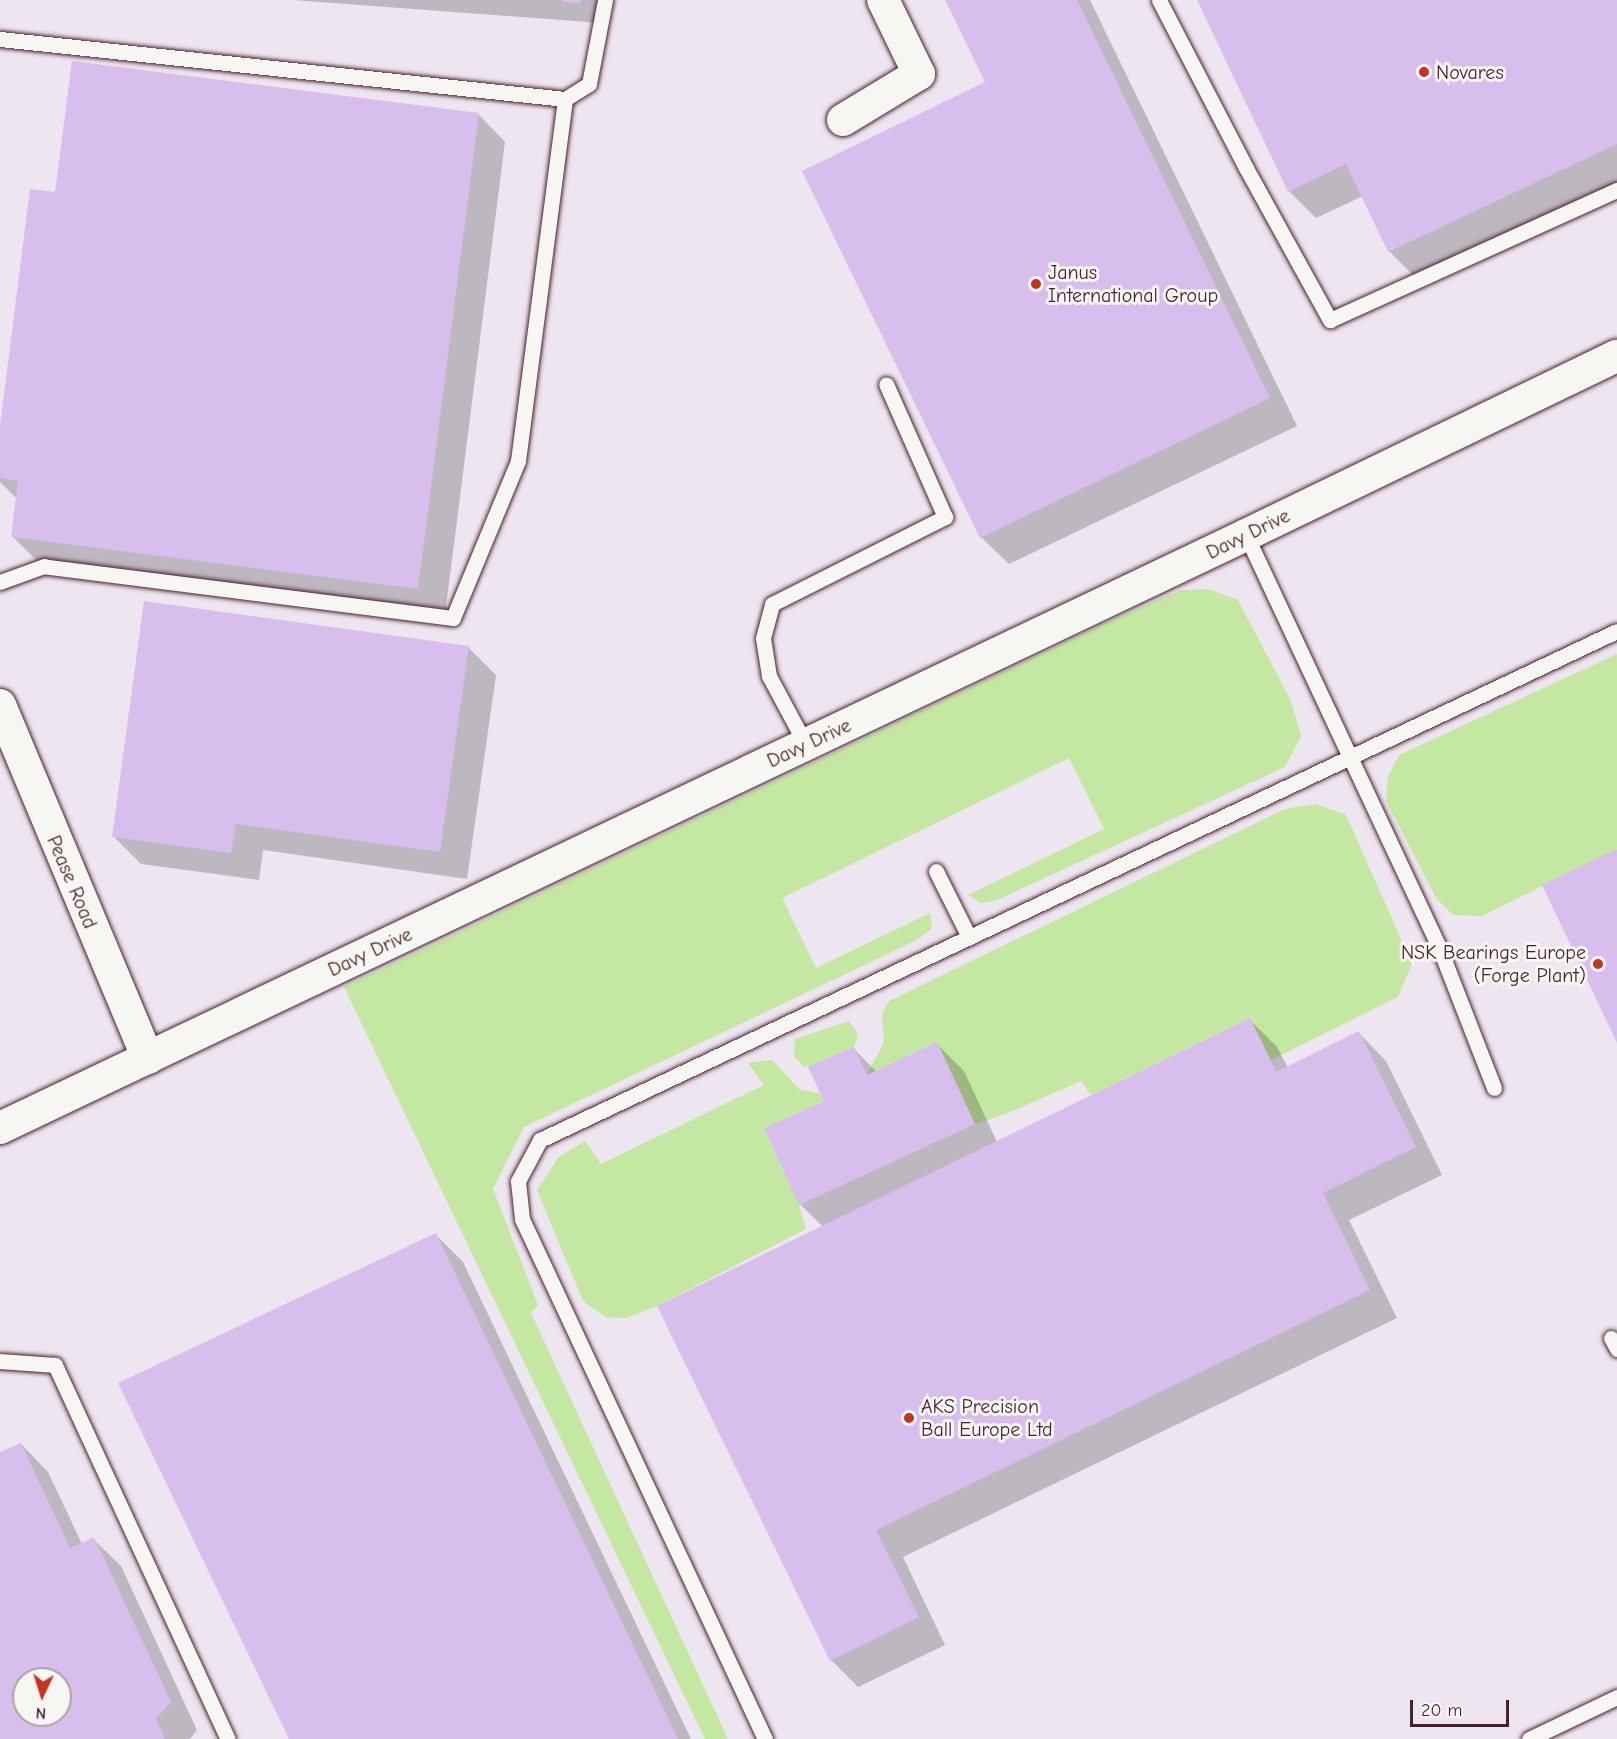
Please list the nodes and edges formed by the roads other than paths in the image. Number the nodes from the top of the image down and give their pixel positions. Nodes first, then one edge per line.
1 (605, 0) edge
2 (883, 0) edge
3 (1160, 0) edge
4 (0, 39) edge
5 (565, 99) junction
6 (843, 120) dead end
7 (1617, 190) edge
8 (1617, 356) edge
9 (886, 384) dead end
10 (1246, 536) junction
11 (0, 582) edge
12 (1617, 631) edge
13 (0, 705) edge
14 (806, 745) junction
15 (1349, 757) junction
16 (936, 871) dead end
17 (969, 937) junction
18 (148, 1058) junction
19 (1494, 1088) dead end
20 (0, 1128) edge
21 (0, 1361) edge
22 (1617, 1697) edge
23 (228, 1739) edge
24 (765, 1739) edge
25 (1529, 1739) edge

1 - 5 lane
2 - 6 street
3 - 7 lane
4 - 5 lane
5 - 11 lane
8 - 10 street, Davy Drive
9 - 14 lane
10 - 14 street, Davy Drive
10 - 15 lane
12 - 15 lane
13 - 18 street, Pease Road
14 - 18 street, Davy Drive
15 - 17 lane
15 - 19 lane
16 - 17 lane
17 - 24 lane
18 - 20 street, Davy Drive
21 - 23 lane
22 - 25 lane

